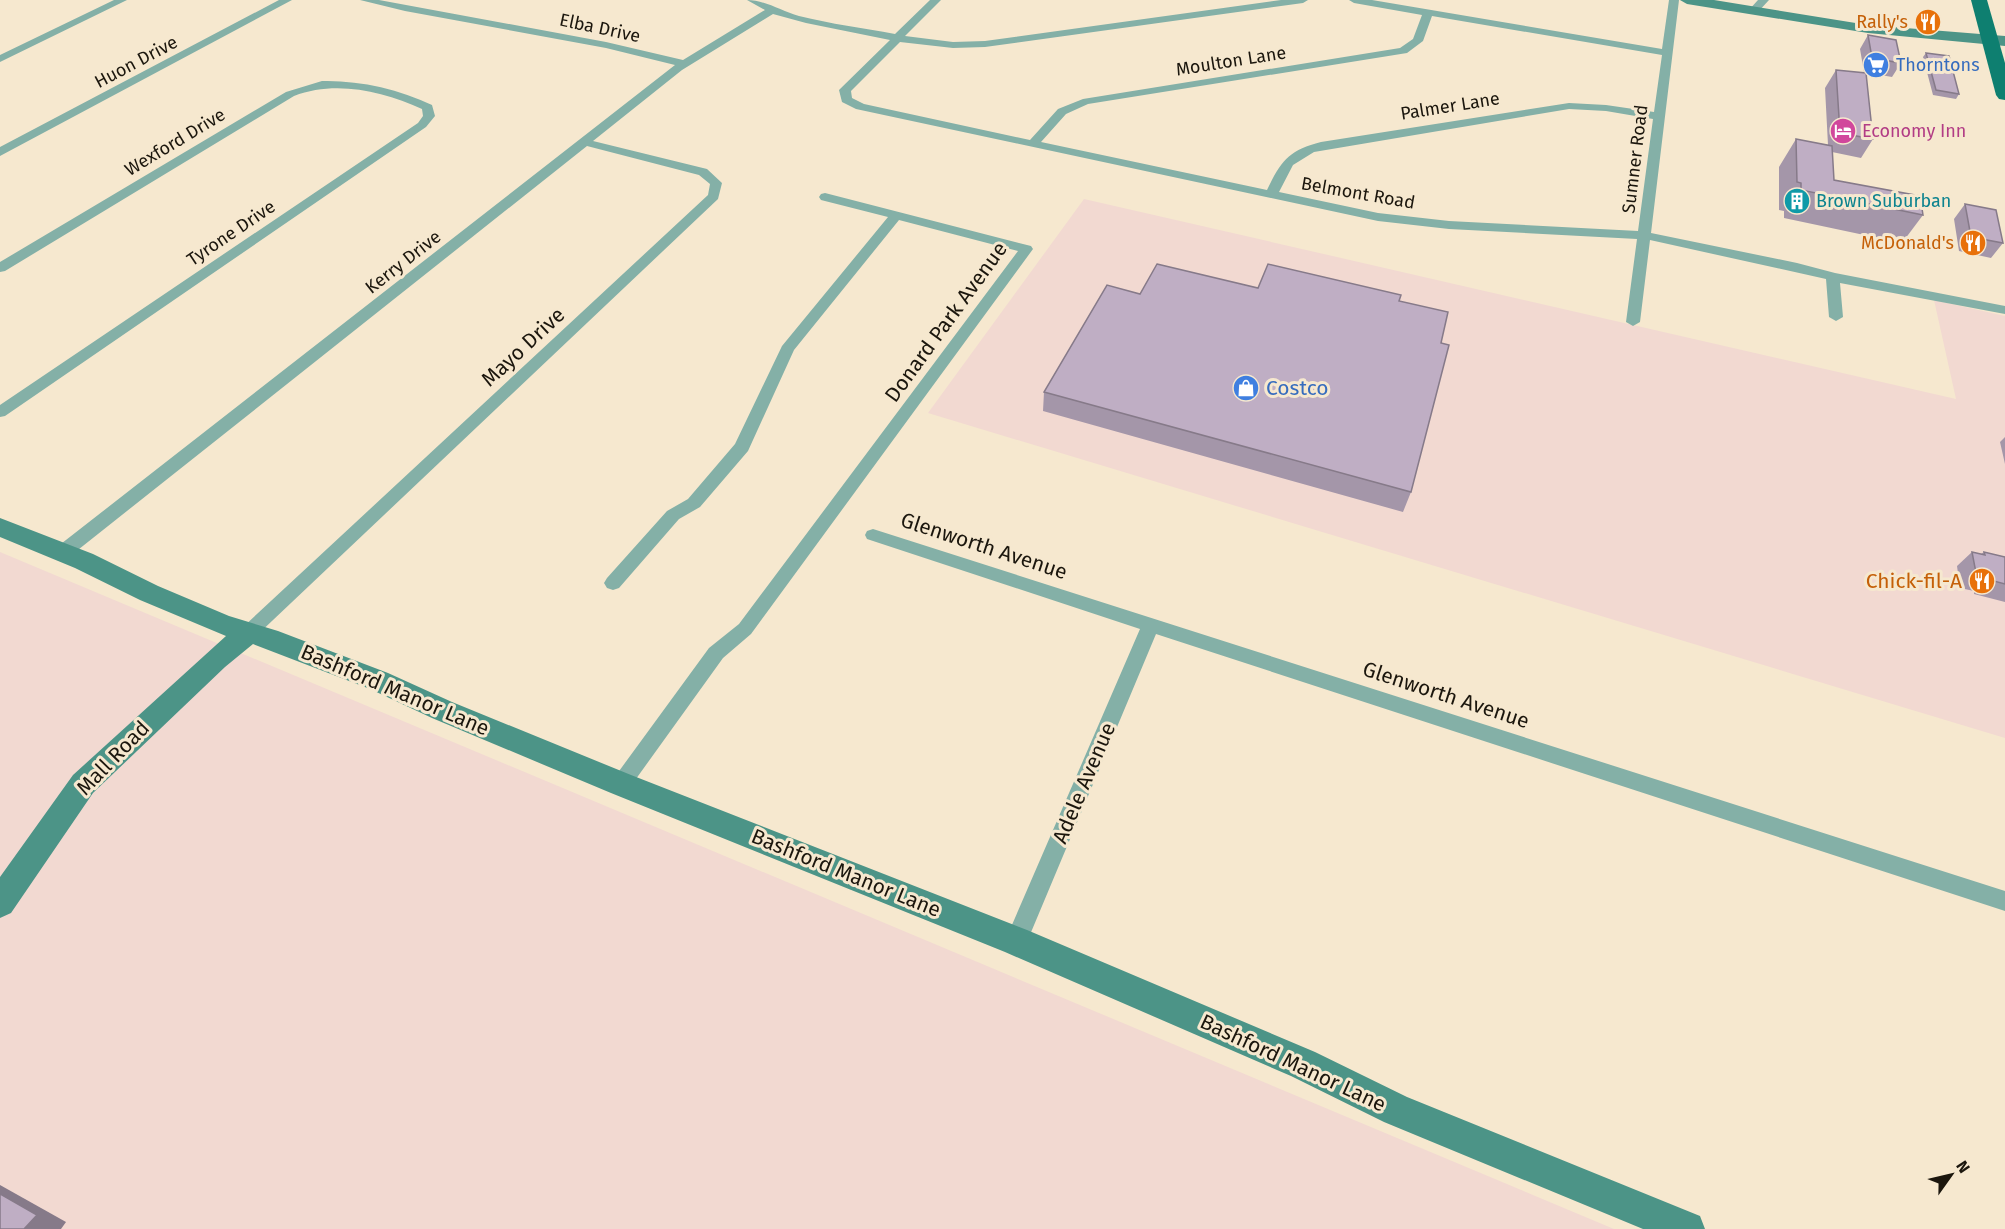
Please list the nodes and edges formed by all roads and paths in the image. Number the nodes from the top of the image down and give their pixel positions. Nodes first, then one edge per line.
1 (122, 0) edge
2 (287, 0) edge
3 (365, 0) edge
4 (936, 0) edge
5 (1303, 0) edge
6 (1354, 0) edge
7 (1674, 0) edge
8 (1687, 0) edge
9 (1979, 0) edge
10 (765, 4) edge
11 (1759, 5) edge
12 (1428, 12) junction
13 (897, 38) junction
14 (1997, 42) edge
15 (1666, 53) junction
16 (0, 59) edge
17 (685, 64) junction
18 (378, 92) joint
19 (2005, 95) edge
20 (1659, 116) junction
21 (585, 142) junction
22 (1033, 144) junction
23 (0, 152) edge
24 (1271, 195) junction
25 (825, 197) dead end
26 (896, 216) junction
27 (1644, 236) junction
28 (0, 268) edge
29 (1833, 277) junction
30 (2005, 310) edge
31 (1836, 317) dead end
32 (1633, 322) dead end
33 (0, 412) edge
34 (0, 527) edge
35 (873, 535) dead end
36 (63, 552) junction
37 (613, 583) dead end
38 (1151, 625) junction
39 (248, 633) junction
40 (621, 784) junction
41 (2005, 901) edge
42 (0, 903) edge
43 (1017, 941) junction
44 (1687, 1229) edge

1 - 16 street
2 - 23 street, Huon Drive
3 - 17 street, Elba Drive
4 - 13 street, Belmont Road
5 - 13 street
6 - 12 street
7 - 15 street, Sumner Road
8 - 11 street
9 - 14 main road
10 - 13 street
10 - 17 street, Kerry Drive
11 - 14 street
12 - 15 street
12 - 22 street, Moulton Lane
13 - 22 street, Belmont Road
14 - 19 main road
15 - 20 street, Sumner Road
17 - 21 street, Kerry Drive
18 - 28 street, Wexford Drive
18 - 33 street, Tyrone Drive
20 - 24 street, Palmer Lane
20 - 27 street, Sumner Road
21 - 36 street, Kerry Drive
21 - 39 street, Mayo Drive
22 - 24 street, Belmont Road
24 - 27 street, Belmont Road
25 - 26 street
26 - 37 street
26 - 40 street, Donard Park Avenue
27 - 29 street, Belmont Road
27 - 32 street, Sumner Road
29 - 30 street, Belmont Road
29 - 31 street
34 - 36 street, Bashford Manor Lane
35 - 38 street, Glenworth Avenue
36 - 39 street, Bashford Manor Lane
38 - 41 street, Glenworth Avenue
38 - 43 street, Adele Avenue
39 - 40 street, Bashford Manor Lane
39 - 42 street, Mall Road
40 - 43 street, Bashford Manor Lane
43 - 44 street, Bashford Manor Lane

